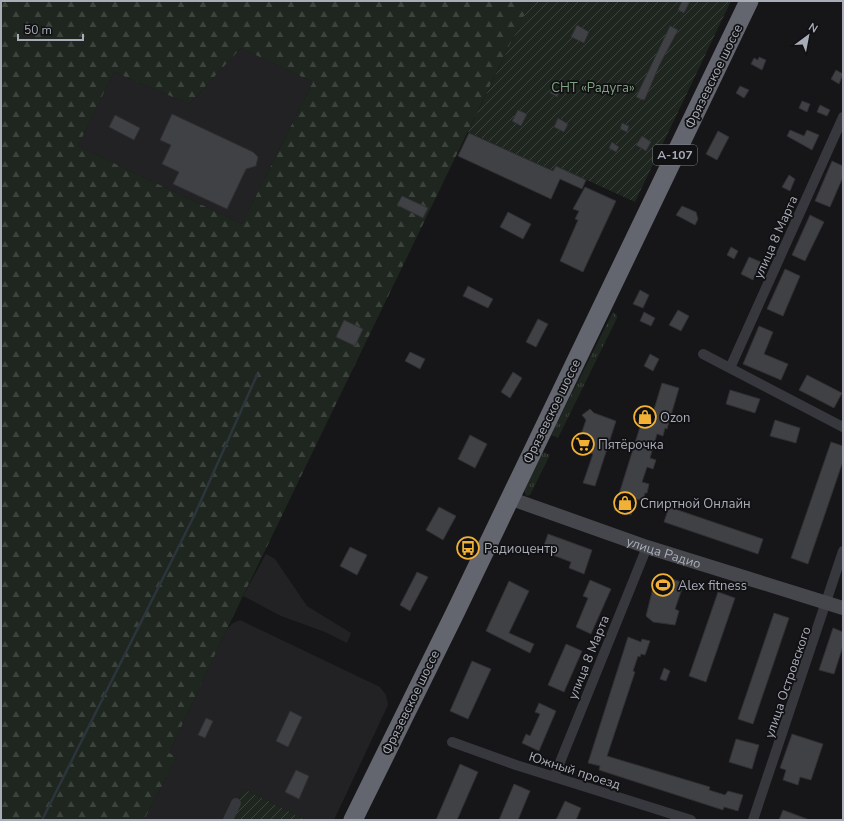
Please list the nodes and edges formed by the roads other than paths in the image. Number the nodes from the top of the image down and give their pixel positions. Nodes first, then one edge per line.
1 (749, 1) edge
2 (843, 116) edge
3 (703, 354) dead end
4 (730, 368) junction
5 (843, 428) edge
6 (509, 498) junction
7 (647, 547) junction
8 (843, 551) edge
9 (827, 603) junction
10 (843, 608) edge
11 (452, 742) dead end
12 (554, 777) junction
13 (236, 803) dead end
14 (228, 820) edge
15 (353, 820) edge
16 (692, 820) edge
17 (753, 820) edge

1 - 6 highway, Фрязевское шоссе / А-107
2 - 4 street, улица 8 Марта
3 - 4 street
4 - 5 street
6 - 7 main road, улица Радио
6 - 15 highway, Фрязевское шоссе / А-107
7 - 9 main road, улица Радио
7 - 12 street, улица 8 Марта
8 - 9 street, улица Островского
9 - 10 main road, улица Радио
9 - 17 street, улица Островского
11 - 12 street, Южный проезд
12 - 16 street, Южный проезд
13 - 14 street

